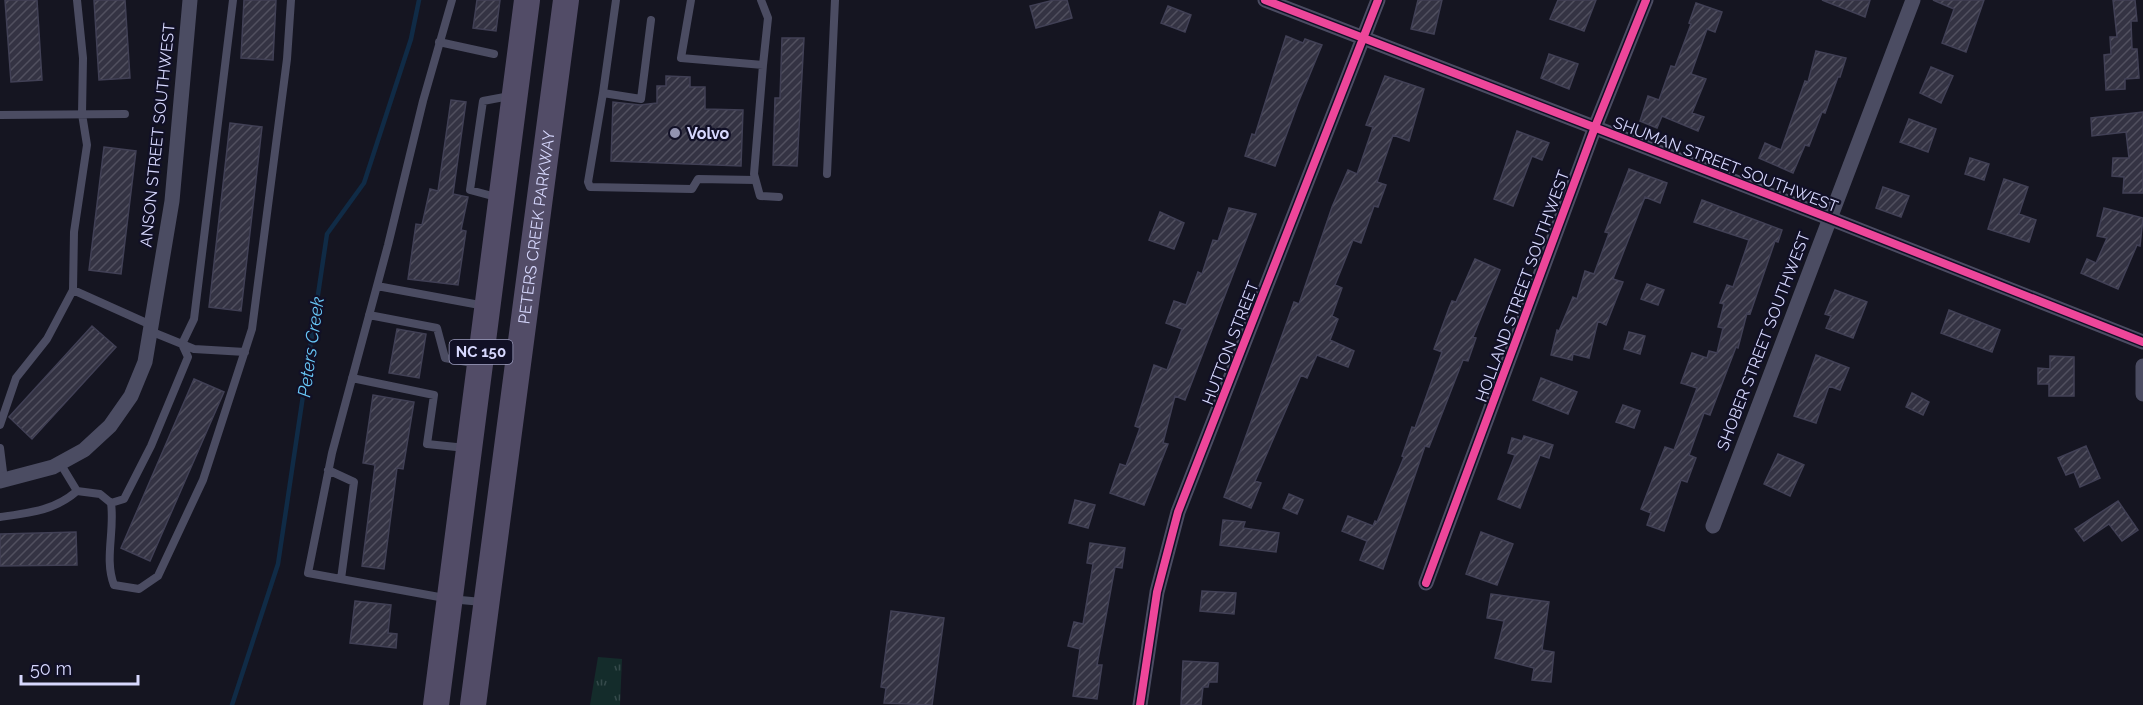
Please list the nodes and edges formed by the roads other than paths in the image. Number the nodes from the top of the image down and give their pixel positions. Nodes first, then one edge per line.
1 (77, 0) edge
2 (190, 0) edge
3 (233, 0) edge
4 (291, 0) edge
5 (452, 0) edge
6 (527, 0) edge
7 (566, 0) edge
8 (616, 0) edge
9 (691, 0) edge
10 (761, 0) edge
11 (835, 0) edge
12 (1265, 0) edge
13 (1378, 0) edge
14 (1646, 0) edge
15 (1913, 0) edge
16 (651, 20) dead end
17 (1364, 38) junction
18 (440, 42) junction
19 (494, 54) dead end
20 (764, 65) junction
21 (603, 93) junction
22 (82, 114) junction
23 (125, 114) dead end
24 (0, 115) edge
25 (1595, 127) junction
26 (827, 174) dead end
27 (755, 180) junction
28 (779, 197) dead end
29 (500, 206) junction
30 (537, 218) junction
31 (1829, 218) junction
32 (377, 286) junction
33 (74, 290) junction
34 (487, 307) junction
35 (369, 315) junction
36 (150, 328) junction
37 (2143, 342) edge
38 (182, 344) junction
39 (245, 352) junction
40 (480, 365) junction
41 (2143, 366) edge
42 (352, 378) junction
43 (2143, 394) edge
44 (0, 425) edge
45 (0, 448) edge
46 (469, 449) junction
47 (60, 463) junction
48 (328, 470) junction
49 (2, 480) edge
50 (77, 491) junction
51 (111, 503) junction
52 (0, 517) edge
53 (1713, 526) dead end
54 (341, 579) junction
55 (1426, 583) dead end
56 (450, 599) junction
57 (486, 602) junction
58 (436, 705) edge
59 (472, 705) edge
60 (1140, 705) edge

1 - 22 lane
2 - 36 street, ANSON STREET SOUTHWEST
3 - 38 lane
4 - 39 lane
5 - 18 lane
6 - 29 main road, NC 150
7 - 30 main road, PETERS CREEK PARKWAY / NC 150
8 - 21 lane
9 - 20 lane
10 - 20 lane
11 - 26 lane
12 - 17 street, SHUMAN STREET SOUTHWEST
13 - 17 street, HUTTON STREET
14 - 25 street, HOLLAND STREET SOUTHWEST
15 - 31 street, SHOBER STREET SOUTHWEST
16 - 21 lane
17 - 25 street, SHUMAN STREET SOUTHWEST
17 - 60 street, HUTTON STREET
18 - 19 lane
18 - 32 lane
20 - 27 lane
21 - 27 lane
22 - 23 lane
22 - 24 lane
22 - 33 lane
25 - 31 street, SHUMAN STREET SOUTHWEST
25 - 55 street, HOLLAND STREET SOUTHWEST
27 - 28 lane
29 - 30 main road
29 - 34 main road, NC 150
30 - 57 main road, PETERS CREEK PARKWAY / NC 150
31 - 37 street, SHUMAN STREET SOUTHWEST
31 - 53 street, SHOBER STREET SOUTHWEST
32 - 34 lane
32 - 35 lane
33 - 36 lane
33 - 44 lane
34 - 40 main road, NC 150
35 - 40 lane
35 - 42 lane
36 - 38 lane
36 - 47 street, ANSON STREET SOUTHWEST
38 - 39 lane
38 - 51 lane
39 - 51 lane
40 - 46 main road, NC 150
41 - 43 street
42 - 46 lane
42 - 48 lane
45 - 49 lane
46 - 56 main road, NC 150
47 - 49 street, ANSON STREET SOUTHWEST
47 - 50 lane
48 - 54 lane
48 - 54 lane
50 - 51 lane
50 - 52 lane
54 - 56 lane
56 - 57 lane
56 - 58 main road, NC 150
57 - 59 main road, PETERS CREEK PARKWAY / NC 150

